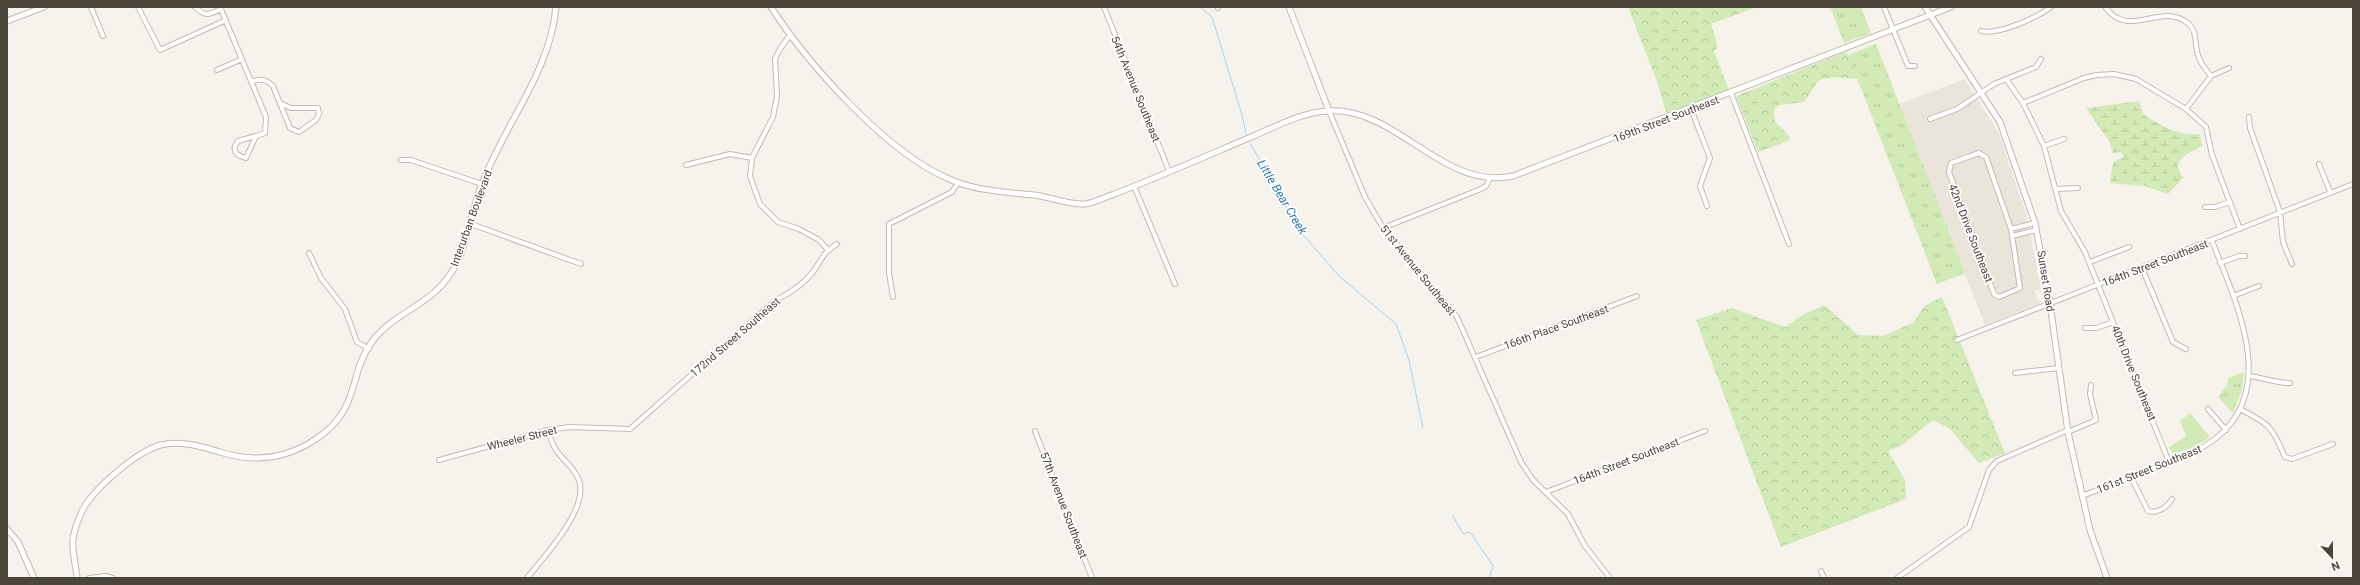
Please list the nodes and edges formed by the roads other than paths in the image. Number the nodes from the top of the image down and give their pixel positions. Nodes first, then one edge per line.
1 (44, 7) edge
2 (91, 7) edge
3 (138, 7) edge
4 (195, 7) edge
5 (556, 7) edge
6 (771, 7) edge
7 (1104, 7) edge
8 (1289, 7) edge
9 (1884, 7) edge
10 (1925, 7) edge
11 (1951, 7) edge
12 (2051, 7) edge
13 (221, 8) edge
14 (2107, 9) edge
15 (1930, 15) junction
16 (226, 20) junction
17 (7, 21) edge
18 (1893, 30) junction
19 (1981, 31) dead end
20 (790, 35) junction
21 (103, 36) dead end
22 (242, 59) junction
23 (2041, 59) dead end
24 (1915, 66) dead end
25 (2229, 68) dead end
26 (218, 70) dead end
27 (2211, 76) junction
28 (2006, 79) junction
29 (251, 82) junction
30 (1731, 93) junction
31 (1981, 93) junction
32 (280, 103) junction
33 (2023, 103) junction
34 (1691, 109) junction
35 (2186, 109) junction
36 (1329, 111) junction
37 (2249, 117) dead end
38 (1930, 119) dead end
39 (256, 136) junction
40 (2064, 139) dead end
41 (2044, 146) junction
42 (752, 158) junction
43 (401, 160) dead end
44 (2319, 164) dead end
45 (686, 165) dead end
46 (1169, 171) junction
47 (1490, 178) junction
48 (958, 182) junction
49 (482, 184) junction
50 (2353, 184) edge
51 (1134, 186) junction
52 (2078, 188) dead end
53 (2056, 189) junction
54 (2330, 192) junction
55 (2230, 202) junction
56 (1707, 206) dead end
57 (2205, 207) dead end
58 (2280, 212) junction
59 (2035, 223) junction
60 (471, 224) junction
61 (1383, 228) junction
62 (2240, 228) junction
63 (2011, 229) junction
64 (2036, 230) junction
65 (2012, 236) junction
66 (2212, 241) junction
67 (837, 244) dead end
68 (1789, 244) dead end
69 (2129, 247) dead end
70 (828, 250) junction
71 (309, 254) dead end
72 (2245, 256) dead end
73 (2090, 262) junction
74 (2220, 263) junction
75 (581, 264) dead end
76 (2292, 264) dead end
77 (2142, 268) junction
78 (1175, 284) dead end
79 (2098, 285) junction
80 (2259, 286) dead end
81 (1637, 296) dead end
82 (2233, 296) junction
83 (893, 297) dead end
84 (2050, 304) junction
85 (2113, 322) junction
86 (2085, 328) dead end
87 (1957, 340) dead end
88 (369, 349) junction
89 (2186, 350) dead end
90 (1476, 357) junction
91 (2059, 368) junction
92 (2015, 373) dead end
93 (2250, 376) junction
94 (2290, 383) dead end
95 (2091, 385) dead end
96 (2208, 409) dead end
97 (2240, 409) junction
98 (630, 429) joint
99 (548, 430) junction
100 (2226, 430) junction
101 (1035, 431) dead end
102 (1705, 431) dead end
103 (2068, 431) junction
104 (2333, 444) dead end
105 (439, 460) dead end
106 (2170, 462) junction
107 (2131, 477) junction
108 (1546, 492) junction
109 (2082, 496) junction
110 (2172, 499) dead end
111 (7, 529) edge
112 (1821, 571) dead end
113 (34, 578) edge
114 (77, 578) edge
115 (89, 578) edge
116 (113, 578) edge
117 (527, 578) edge
118 (1092, 578) edge
119 (1610, 578) edge
120 (1824, 578) edge
121 (1897, 578) edge
122 (2107, 578) edge

1 - 17 street
2 - 21 street
3 - 16 street
4 - 13 street
5 - 49 street, Interurban Boulevard
6 - 20 street
7 - 46 street, 54th Avenue Southeast
8 - 36 street, 51st Avenue Southeast
9 - 18 street
10 - 15 street, Sunset Road
11 - 15 street, 169th Street Southeast
12 - 19 street
13 - 16 street
14 - 27 street
15 - 18 street, 169th Street Southeast
15 - 31 street, Sunset Road
16 - 22 street
18 - 24 street
18 - 30 street, 169th Street Southeast
20 - 42 street
20 - 48 street
22 - 26 street
22 - 29 street
23 - 28 street
25 - 27 street
27 - 35 street
28 - 31 street
28 - 33 street, 40th Drive Southeast
29 - 32 street
29 - 39 street
30 - 34 street, 169th Street Southeast
30 - 68 street
31 - 38 street
31 - 59 street, Sunset Road
32 - 32 street
33 - 35 street
33 - 41 street, 40th Drive Southeast
34 - 47 street, 169th Street Southeast
34 - 56 street
35 - 55 street
36 - 46 street
36 - 47 street
36 - 61 street, 51st Avenue Southeast
37 - 58 street
39 - 39 street
40 - 41 street
41 - 53 street, 40th Drive Southeast
42 - 45 street
42 - 70 street
43 - 49 street
44 - 54 street
46 - 51 street
47 - 61 street
48 - 51 street
48 - 83 street
49 - 60 street, Interurban Boulevard
50 - 54 street, 164th Street Southeast
51 - 78 street
52 - 53 street
53 - 73 street, 40th Drive Southeast
54 - 58 street, 164th Street Southeast
55 - 57 street
55 - 62 street
58 - 62 street, 164th Street Southeast
58 - 76 street
59 - 63 street
59 - 64 street, Sunset Road
60 - 75 street
60 - 88 street, Interurban Boulevard
61 - 90 street, 51st Avenue Southeast
62 - 66 street, 164th Street Southeast
63 - 65 street
63 - 65 street, 42nd Drive Southeast
64 - 65 street
64 - 84 street, Sunset Road
66 - 74 street, 161st Street Southeast
66 - 77 street, 164th Street Southeast
67 - 70 street, 172nd Street Southeast
69 - 73 street
70 - 98 street, 172nd Street Southeast
71 - 88 street
72 - 74 street
73 - 79 street, 40th Drive Southeast
74 - 82 street, 161st Street Southeast
77 - 79 street, 164th Street Southeast
77 - 89 street
79 - 84 street, 164th Street Southeast
79 - 85 street, 40th Drive Southeast
80 - 82 street
81 - 90 street, 166th Place Southeast
82 - 93 street, 161st Street Southeast
84 - 87 street, 164th Street Southeast
84 - 91 street, Sunset Road
85 - 86 street
85 - 106 street, 40th Drive Southeast
88 - 114 street, Interurban Boulevard
90 - 108 street, 51st Avenue Southeast
91 - 92 street
91 - 103 street, Sunset Road
93 - 94 street
93 - 97 street, 161st Street Southeast
95 - 103 street
96 - 100 street
97 - 100 street, 161st Street Southeast
97 - 104 street
98 - 99 street, Wheeler Street
99 - 105 street, Wheeler Street
99 - 117 street
100 - 106 street, 161st Street Southeast
101 - 118 street, 57th Avenue Southeast
102 - 108 street, 164th Street Southeast
103 - 109 street, Sunset Road
103 - 121 street
106 - 107 street, 161st Street Southeast
107 - 109 street, 161st Street Southeast
107 - 110 street
108 - 119 street, 51st Avenue Southeast
109 - 122 street, Sunset Road
111 - 113 street
112 - 120 street
115 - 116 street

